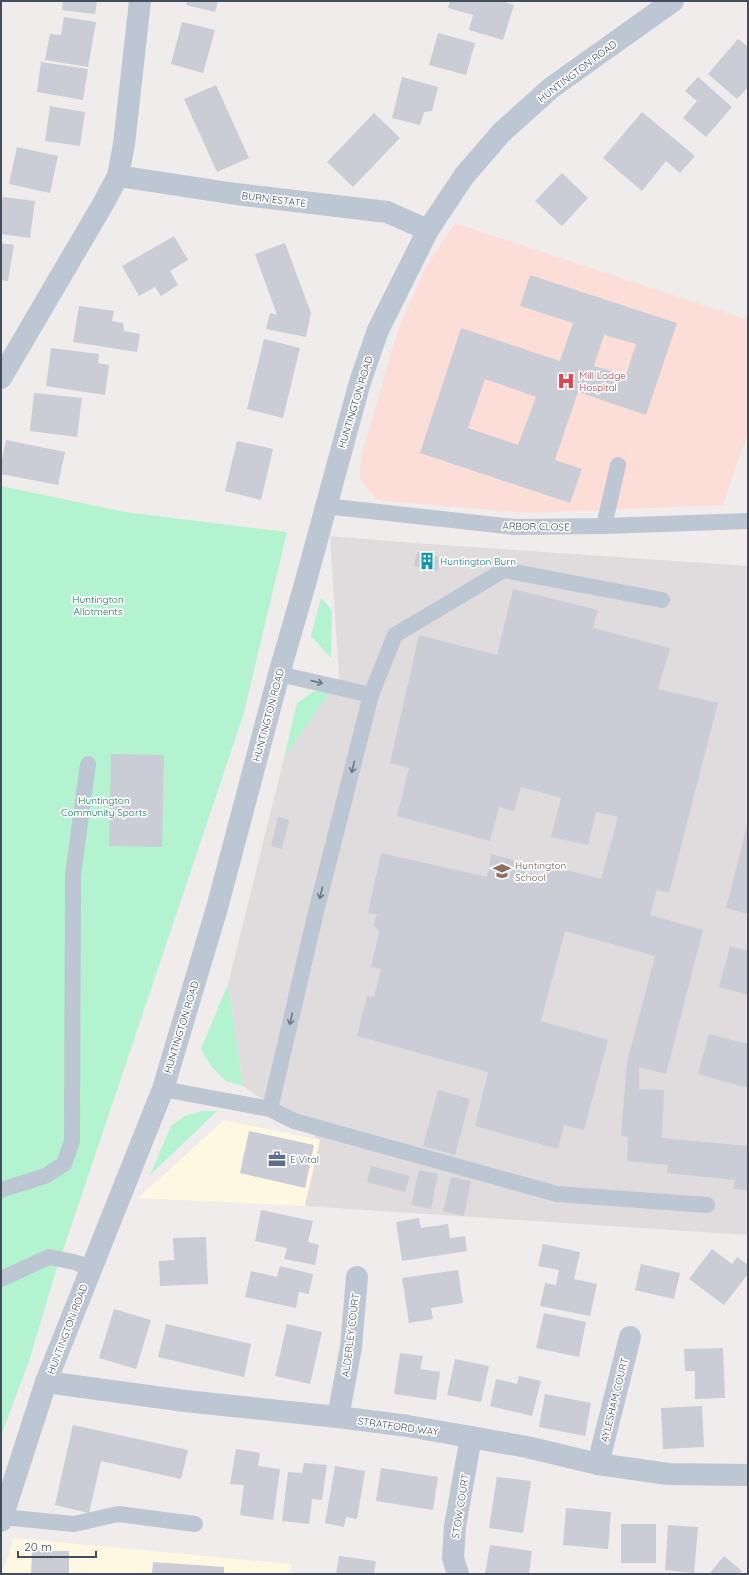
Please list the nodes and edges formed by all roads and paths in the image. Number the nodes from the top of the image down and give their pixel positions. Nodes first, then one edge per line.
1 (140, 1) edge
2 (673, 1) edge
3 (118, 176) junction
4 (428, 230) junction
5 (1, 378) edge
6 (618, 465) dead end
7 (325, 506) junction
8 (748, 521) edge
9 (604, 526) junction
10 (662, 600) dead end
11 (279, 674) junction
12 (371, 695) junction
13 (88, 764) dead end
14 (163, 1089) junction
15 (270, 1109) junction
16 (1, 1190) edge
17 (707, 1204) dead end
18 (91, 1268) junction
19 (357, 1276) dead end
20 (1, 1279) edge
21 (630, 1337) dead end
22 (46, 1382) junction
23 (338, 1417) junction
24 (471, 1437) junction
25 (598, 1464) junction
26 (748, 1475) edge
27 (2, 1519) edge
28 (195, 1524) dead end
29 (458, 1574) edge

1 - 3 street
2 - 4 street, HUNTINGTON ROAD
3 - 4 street, BURN ESTATE
3 - 5 street
4 - 7 street, HUNTINGTON ROAD
6 - 9 lane
7 - 9 lane, ARBOR CLOSE
7 - 11 street, HUNTINGTON ROAD
8 - 9 lane, ARBOR CLOSE
10 - 12 lane
11 -> 12 lane
11 - 14 street, HUNTINGTON ROAD
12 -> 15 lane
13 - 16 lane
14 - 15 lane
14 - 18 street, HUNTINGTON ROAD
15 - 17 lane
18 - 20 lane
18 - 22 street, HUNTINGTON ROAD
19 - 23 street, ALDERLEY COURT
21 - 25 street, AYLESHAM COURT
22 - 23 street, STRATFORD WAY
22 - 27 street, HUNTINGTON ROAD
23 - 24 street, STRATFORD WAY
24 - 25 street, STRATFORD WAY
24 - 29 street, STOW COURT
25 - 26 street, STRATFORD WAY
27 - 28 lane

